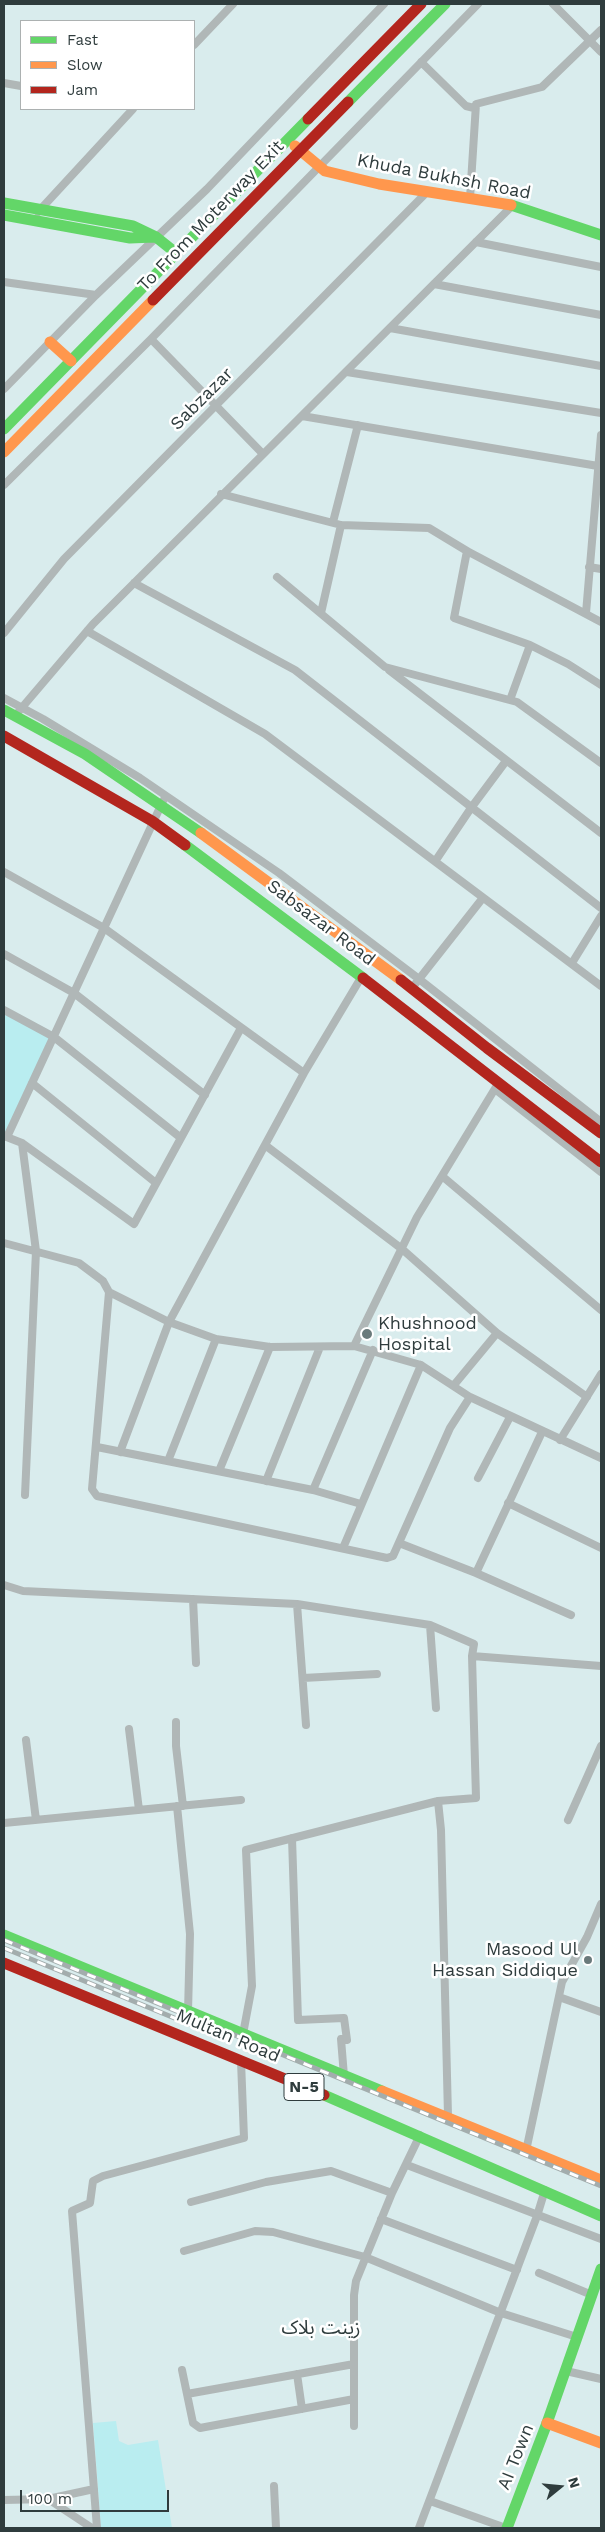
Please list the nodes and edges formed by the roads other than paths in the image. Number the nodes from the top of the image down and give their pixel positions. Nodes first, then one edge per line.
1 (233, 4) edge
2 (384, 4) edge
3 (421, 4) edge
4 (445, 4) edge
5 (478, 4) edge
6 (553, 4) edge
7 (601, 30) edge
8 (590, 41) junction
9 (195, 44) edge
10 (601, 52) edge
11 (421, 62) junction
12 (4, 83) edge
13 (20, 86) edge
14 (474, 108) junction
15 (132, 110) edge
16 (288, 139) junction
17 (300, 150) junction
18 (319, 166) junction
19 (427, 192) junction
20 (470, 198) junction
21 (4, 203) edge
22 (513, 205) junction
23 (40, 209) junction
24 (4, 215) edge
25 (30, 220) junction
26 (601, 235) edge
27 (156, 237) junction
28 (476, 242) junction
29 (176, 253) junction
30 (601, 267) edge
31 (4, 282) edge
32 (434, 284) junction
33 (96, 295) junction
34 (601, 315) edge
35 (390, 328) junction
36 (150, 339) junction
37 (50, 342) junction
38 (71, 361) junction
39 (601, 366) edge
40 (347, 372) junction
41 (4, 389) edge
42 (215, 407) junction
43 (601, 413) edge
44 (302, 416) junction
45 (358, 426) junction
46 (4, 429) edge
47 (601, 435) edge
48 (601, 443) edge
49 (4, 452) edge
50 (262, 453) junction
51 (598, 466) junction
52 (4, 485) edge
53 (221, 494) junction
54 (332, 522) junction
55 (341, 525) junction
56 (466, 551) junction
57 (589, 567) junction
58 (601, 570) edge
59 (277, 578) dead end
60 (134, 583) junction
61 (320, 613) junction
62 (586, 613) junction
63 (601, 622) edge
64 (87, 631) junction
65 (4, 633) edge
66 (530, 645) junction
67 (385, 667) junction
68 (601, 685) edge
69 (4, 698) edge
70 (510, 700) junction
71 (4, 710) edge
72 (19, 712) junction
73 (4, 736) edge
74 (506, 761) junction
75 (601, 763) edge
76 (163, 799) junction
77 (471, 808) junction
78 (152, 821) junction
79 (601, 833) edge
80 (436, 860) junction
81 (4, 872) edge
82 (482, 898) junction
83 (601, 908) edge
84 (601, 916) edge
85 (104, 928) junction
86 (4, 954) edge
87 (572, 963) junction
88 (362, 976) junction
89 (416, 983) junction
90 (601, 986) edge
91 (74, 993) junction
92 (4, 1010) edge
93 (241, 1028) junction
94 (54, 1037) junction
95 (487, 1048) junction
96 (476, 1064) junction
97 (304, 1073) junction
98 (32, 1084) junction
99 (497, 1086) junction
100 (205, 1094) junction
101 (601, 1122) edge
102 (601, 1133) edge
103 (5, 1137) edge
104 (181, 1138) junction
105 (22, 1143) junction
106 (265, 1146) junction
107 (601, 1162) edge
108 (601, 1172) edge
109 (442, 1176) junction
110 (156, 1183) junction
111 (4, 1243) edge
112 (402, 1249) junction
113 (36, 1251) junction
114 (109, 1292) junction
115 (601, 1310) edge
116 (169, 1322) junction
117 (497, 1333) junction
118 (216, 1339) junction
119 (354, 1346) junction
120 (270, 1347) junction
121 (320, 1347) junction
122 (373, 1350) junction
123 (420, 1365) junction
124 (601, 1374) edge
125 (454, 1385) junction
126 (470, 1397) junction
127 (587, 1397) junction
128 (510, 1417) junction
129 (542, 1432) junction
130 (560, 1440) junction
131 (97, 1448) junction
132 (120, 1452) junction
133 (601, 1458) edge
134 (168, 1462) junction
135 (219, 1472) junction
136 (478, 1478) dead end
137 (266, 1481) junction
138 (313, 1490) junction
139 (25, 1495) dead end
140 (508, 1503) junction
141 (362, 1504) junction
142 (399, 1542) junction
143 (343, 1548) junction
144 (601, 1548) edge
145 (476, 1572) junction
146 (4, 1585) edge
147 (193, 1599) junction
148 (297, 1604) junction
149 (571, 1615) dead end
150 (430, 1626) junction
151 (472, 1656) junction
152 (196, 1663) dead end
153 (601, 1666) edge
154 (377, 1674) dead end
155 (303, 1678) junction
156 (436, 1708) dead end
157 (176, 1722) dead end
158 (306, 1725) dead end
159 (129, 1729) dead end
160 (26, 1740) dead end
161 (601, 1746) edge
162 (242, 1800) dead end
163 (438, 1801) junction
164 (180, 1806) junction
165 (139, 1810) junction
166 (36, 1820) junction
167 (568, 1820) dead end
168 (4, 1823) edge
169 (292, 1838) junction
170 (601, 1904) edge
171 (4, 1935) edge
172 (4, 1963) edge
173 (560, 1997) junction
174 (188, 2012) junction
175 (601, 2012) edge
176 (243, 2034) junction
177 (241, 2061) junction
178 (344, 2076) junction
179 (448, 2116) junction
180 (420, 2135) junction
181 (526, 2150) junction
182 (407, 2165) junction
183 (601, 2180) edge
184 (545, 2190) junction
185 (392, 2192) junction
186 (191, 2202) dead end
187 (537, 2216) junction
188 (601, 2216) edge
189 (382, 2219) junction
190 (601, 2239) edge
191 (184, 2251) dead end
192 (365, 2257) junction
193 (601, 2269) edge
194 (517, 2270) junction
195 (539, 2274) dead end
196 (592, 2295) junction
197 (501, 2313) junction
198 (577, 2337) junction
199 (354, 2364) junction
200 (182, 2370) dead end
201 (566, 2371) junction
202 (297, 2374) junction
203 (601, 2379) edge
204 (187, 2394) junction
205 (354, 2399) junction
206 (302, 2409) junction
207 (547, 2423) junction
208 (354, 2426) dead end
209 (601, 2443) edge
210 (274, 2486) dead end
211 (94, 2489) junction
212 (48, 2499) junction
213 (4, 2500) edge
214 (430, 2500) junction
215 (92, 2528) edge
216 (96, 2528) edge
217 (276, 2528) edge
218 (419, 2528) edge
219 (506, 2528) edge

1 - 9 street
2 - 27 street
3 - 16 main road, To From Moterway Exit
4 - 17 main road, To From Moterway Exit
5 - 11 street
6 - 8 street
7 - 8 street
8 - 10 street
8 - 14 street
11 - 14 street
11 - 18 street
12 - 13 street
14 - 20 street
15 - 23 street
16 - 17 main road, Khuda Bukhsh Road
16 - 29 main road, To From Moterway Exit
17 - 18 main road, Khuda Bukhsh Road
17 - 49 main road, To From Moterway Exit
18 - 19 main road, Khuda Bukhsh Road
18 - 36 street
19 - 20 main road, Khuda Bukhsh Road
19 - 42 street, Sabzazar
20 - 22 main road, Khuda Bukhsh Road
21 - 23 main road
22 - 26 main road, Khuda Bukhsh Road
22 - 28 street
23 - 25 street
23 - 27 main road
24 - 25 main road
25 - 27 main road
27 - 29 main road
27 - 33 street
28 - 30 street
28 - 32 street
29 - 38 main road, To From Moterway Exit
31 - 33 street
32 - 34 street
32 - 35 street
33 - 37 street
35 - 39 street
35 - 40 street
36 - 42 street
36 - 52 street
37 - 38 main road
37 - 41 street
38 - 46 main road, To From Moterway Exit
40 - 43 street
40 - 44 street
42 - 50 street
42 - 65 street, Sabzazar
44 - 45 street
44 - 50 street
45 - 51 street
45 - 54 street
47 - 48 street
48 - 51 street
50 - 53 street
51 - 57 street
53 - 54 street
53 - 60 street
54 - 55 street
55 - 56 street
55 - 61 street
56 - 62 street
56 - 66 street
57 - 58 street
57 - 62 street
59 - 61 street
60 - 64 street
60 - 77 street
61 - 67 street
62 - 63 street
64 - 72 street
64 - 80 street
66 - 68 street
66 - 70 street
67 - 70 street
67 - 74 street
69 - 72 street
70 - 75 street
71 - 72 main road, Sabsazar Road
72 - 76 main road, Sabsazar Road
73 - 78 main road, Sabsazar Road
74 - 77 street
74 - 79 street
76 - 78 street
76 - 89 main road, Sabsazar Road
77 - 80 street
77 - 83 street
78 - 85 street
78 - 88 main road, Sabsazar Road
80 - 82 street
81 - 85 street
82 - 87 street
82 - 89 street
84 - 87 street
85 - 91 street
85 - 93 street
86 - 91 street
87 - 90 street
88 - 96 main road, Sabsazar Road
88 - 97 street
89 - 95 main road, Sabsazar Road
89 - 101 street
91 - 94 street
91 - 100 street
92 - 94 street
93 - 97 street
93 - 100 street
94 - 98 street
94 - 104 street
95 - 96 main road
95 - 102 main road, Sabsazar Road
96 - 99 main road, Sabsazar Road
97 - 106 street
98 - 103 street
98 - 110 street
99 - 107 main road, Sabsazar Road
99 - 108 street
99 - 109 street
100 - 104 street
103 - 105 street
104 - 110 street
105 - 110 street
105 - 113 street
106 - 112 street
106 - 116 street
109 - 112 street
109 - 115 street
111 - 113 street
112 - 117 street
112 - 119 street
113 - 114 street
113 - 139 street
114 - 116 street
114 - 131 street
116 - 118 street
116 - 132 street
117 - 125 street
117 - 127 street
118 - 120 street
118 - 134 street
119 - 121 street
119 - 122 street
120 - 121 street
120 - 135 street
121 - 137 street
122 - 123 street
122 - 138 street
123 - 125 street
123 - 141 street
124 - 127 street
125 - 126 street
126 - 128 street
126 - 142 street
127 - 130 street
128 - 129 street
128 - 136 street
129 - 130 street
129 - 140 street
130 - 133 street
131 - 132 street
131 - 143 street
132 - 134 street
134 - 135 street
135 - 137 street
137 - 138 street
138 - 141 street
140 - 144 street
140 - 145 street
141 - 143 street
142 - 143 street
142 - 145 street
145 - 149 street
146 - 147 street
147 - 148 street
147 - 152 street
148 - 150 street
148 - 155 street
150 - 151 street
150 - 156 street
151 - 153 street
151 - 163 street
154 - 155 street
155 - 158 street
157 - 164 street
159 - 165 street
160 - 166 street
161 - 167 street
162 - 164 street
163 - 169 street
163 - 179 street
164 - 165 street
164 - 174 street
165 - 166 street
166 - 168 street
169 - 176 street
169 - 178 street
170 - 173 street
171 - 174 main road, Multan Road / N-5
172 - 177 main road, Multan Road / N-5
173 - 175 street
173 - 181 street
174 - 176 main road, Multan Road / N-5
176 - 178 main road, Multan Road / N-5
177 - 180 main road, Multan Road / N-5
177 - 211 street
178 - 179 main road, Multan Road / N-5
179 - 181 main road, Multan Road / N-5
180 - 182 street
180 - 184 main road, Multan Road / N-5
181 - 183 main road, Multan Road / N-5
182 - 185 street
182 - 187 street
184 - 187 street
184 - 188 main road, Multan Road / N-5
185 - 186 street
185 - 189 street
187 - 190 street
187 - 194 street
189 - 192 street
189 - 194 street
191 - 192 street
192 - 197 street
192 - 199 street
193 - 196 main road
194 - 197 street
195 - 196 street
196 - 198 main road
197 - 198 street
197 - 214 street
198 - 201 main road
199 - 202 street
199 - 205 street
200 - 204 street
201 - 203 street
201 - 207 main road
202 - 204 street
202 - 206 street
204 - 206 street
205 - 206 street
205 - 208 street
207 - 209 main road, AI Town
207 - 219 main road, AI Town
210 - 217 street
211 - 212 street
211 - 216 street
212 - 213 street
212 - 215 street
214 - 218 street
214 - 219 street

